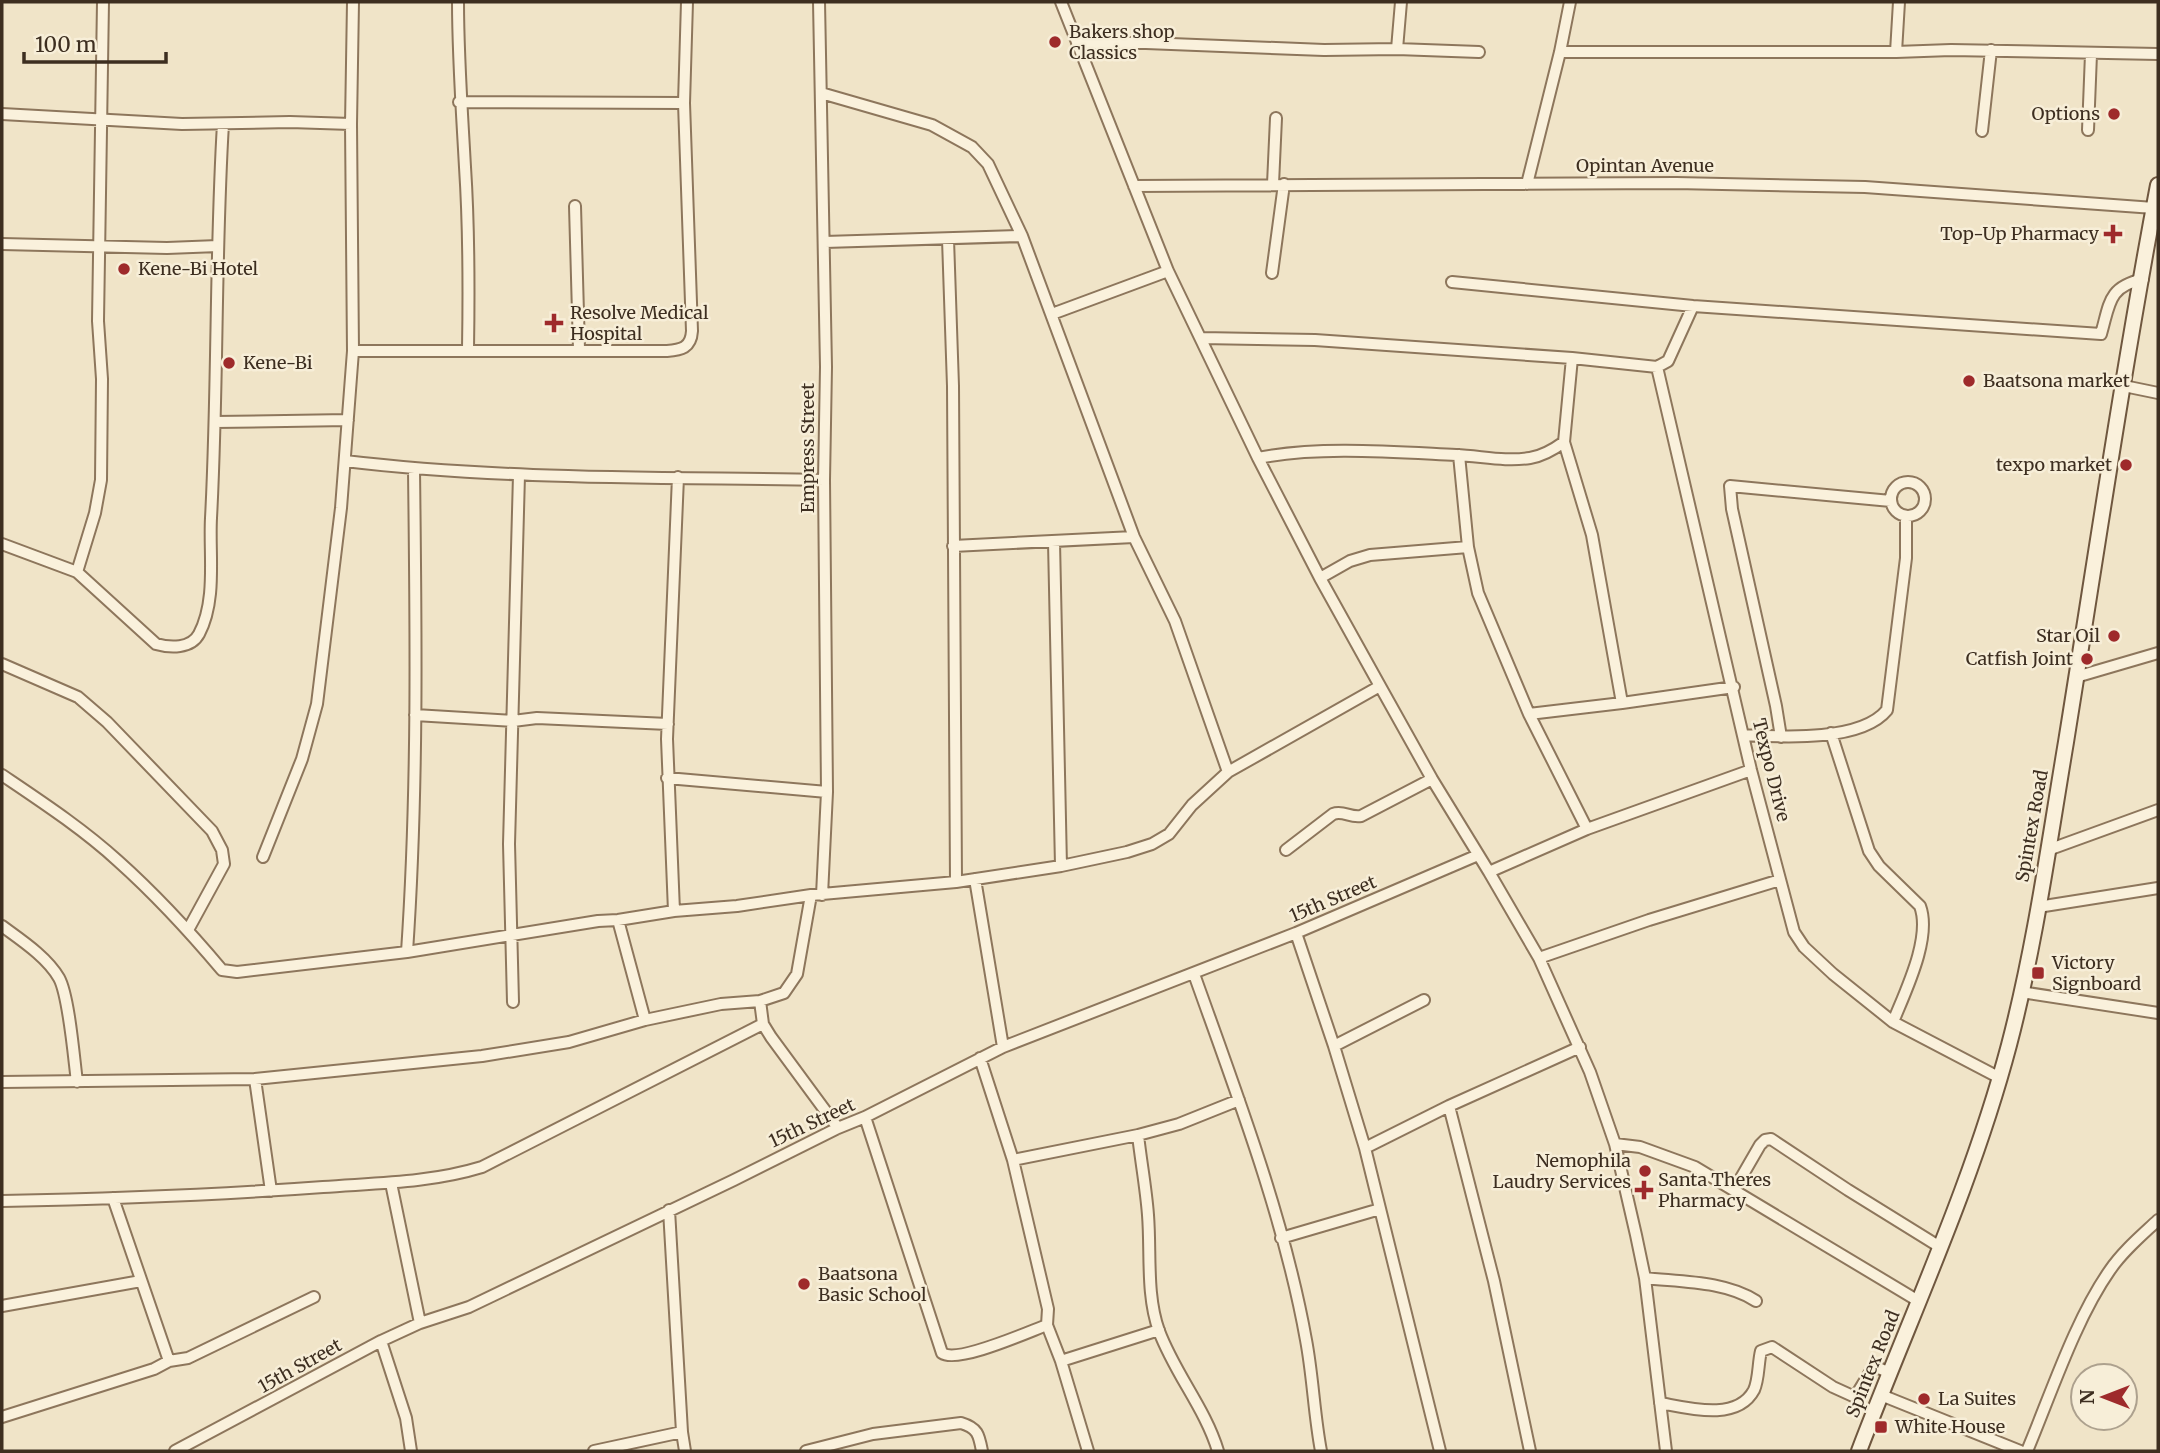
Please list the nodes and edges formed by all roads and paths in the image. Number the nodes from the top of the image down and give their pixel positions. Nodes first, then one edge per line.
1 (103, 2) edge
2 (353, 2) edge
3 (458, 2) edge
4 (687, 2) edge
5 (819, 2) edge
6 (1060, 2) edge
7 (1401, 2) edge
8 (1570, 2) edge
9 (1899, 2) edge
10 (1077, 43) junction
11 (1397, 49) junction
12 (1991, 50) junction
13 (1479, 52) dead end
14 (1560, 52) junction
15 (1896, 52) junction
16 (2091, 54) junction
17 (2158, 54) edge
18 (821, 93) junction
19 (459, 102) junction
20 (684, 103) junction
21 (2, 114) edge
22 (1276, 118) dead end
23 (101, 121) junction
24 (223, 124) junction
25 (351, 124) junction
26 (2088, 130) dead end
27 (1982, 131) dead end
28 (1279, 184) junction
29 (1527, 184) junction
30 (2158, 185) edge
31 (1134, 186) junction
32 (575, 206) dead end
33 (2154, 208) junction
34 (1022, 236) junction
35 (948, 239) junction
36 (825, 242) junction
37 (2, 244) edge
38 (218, 246) junction
39 (100, 247) junction
40 (1168, 271) junction
41 (1272, 273) dead end
42 (2143, 279) junction
43 (1452, 282) dead end
44 (1693, 306) junction
45 (1052, 314) junction
46 (1201, 338) junction
47 (468, 349) junction
48 (579, 349) junction
49 (353, 351) junction
50 (1572, 358) junction
51 (1657, 367) junction
52 (2124, 386) junction
53 (2158, 393) edge
54 (348, 420) junction
55 (215, 422) junction
56 (1564, 442) junction
57 (1459, 455) junction
58 (1258, 458) junction
59 (345, 461) junction
60 (414, 470) junction
61 (519, 475) junction
62 (678, 477) junction
63 (824, 480) junction
64 (1891, 501) junction
65 (1906, 516) junction
66 (1134, 537) junction
67 (1054, 542) junction
68 (2, 544) edge
69 (953, 546) junction
70 (1468, 547) junction
71 (77, 572) junction
72 (1320, 578) junction
73 (2158, 653) edge
74 (2, 664) edge
75 (2076, 677) junction
76 (1380, 686) junction
77 (1734, 687) junction
78 (1622, 703) junction
79 (1529, 714) junction
80 (415, 715) junction
81 (513, 721) junction
82 (668, 724) junction
83 (1831, 733) junction
84 (1743, 735) junction
85 (1781, 737) junction
86 (1751, 770) junction
87 (1228, 772) junction
88 (2, 775) edge
89 (667, 778) junction
90 (1432, 779) junction
91 (827, 792) junction
92 (2158, 810) edge
93 (1587, 829) junction
94 (1286, 850) dead end
95 (2048, 850) junction
96 (1478, 855) junction
97 (263, 857) dead end
98 (1060, 866) junction
99 (1489, 872) junction
100 (975, 879) junction
101 (1780, 880) junction
102 (956, 882) junction
103 (2158, 888) edge
104 (817, 895) junction
105 (2038, 907) junction
106 (674, 911) junction
107 (618, 920) junction
108 (2, 926) edge
109 (188, 930) junction
110 (1296, 933) junction
111 (511, 935) junction
112 (407, 951) junction
113 (1538, 958) junction
114 (1194, 974) junction
115 (2021, 992) junction
116 (1424, 1000) dead end
117 (760, 1001) junction
118 (513, 1002) dead end
119 (2158, 1013) edge
120 (645, 1020) junction
121 (1893, 1022) junction
122 (763, 1024) junction
123 (1334, 1046) junction
124 (1003, 1047) junction
125 (1580, 1047) junction
126 (980, 1058) junction
127 (2000, 1078) junction
128 (256, 1079) junction
129 (2, 1082) edge
130 (77, 1082) junction
131 (1238, 1100) junction
132 (1449, 1106) junction
133 (864, 1117) junction
134 (838, 1128) junction
135 (1138, 1135) junction
136 (1615, 1144) junction
137 (1366, 1148) junction
138 (1013, 1160) junction
139 (391, 1183) junction
140 (1734, 1190) junction
141 (271, 1191) junction
142 (113, 1198) junction
143 (2, 1200) edge
144 (1380, 1209) junction
145 (669, 1210) junction
146 (2158, 1220) edge
147 (1281, 1238) junction
148 (1940, 1247) junction
149 (1644, 1278) junction
150 (141, 1281) junction
151 (314, 1297) dead end
152 (1756, 1301) dead end
153 (1920, 1303) junction
154 (2, 1307) edge
155 (420, 1323) junction
156 (1047, 1325) junction
157 (1159, 1330) junction
158 (381, 1341) junction
159 (169, 1361) junction
160 (1061, 1361) junction
161 (1890, 1373) junction
162 (1881, 1395) junction
163 (1660, 1403) junction
164 (2, 1417) edge
165 (682, 1432) junction
166 (175, 1451) edge
167 (411, 1451) edge
168 (594, 1451) edge
169 (685, 1451) edge
170 (806, 1451) edge
171 (982, 1451) edge
172 (1088, 1451) edge
173 (1218, 1451) edge
174 (1321, 1451) edge
175 (1440, 1451) edge
176 (1530, 1451) edge
177 (1666, 1451) edge
178 (1858, 1451) edge
179 (2020, 1451) edge
180 (2027, 1451) edge

1 - 23 street
2 - 25 street
3 - 19 street
4 - 20 street
5 - 18 street, Empress Street
6 - 10 street
7 - 11 street
8 - 14 street
9 - 15 street
10 - 11 street
10 - 31 street
11 - 13 street
12 - 15 street
12 - 16 street
12 - 27 street
14 - 15 street
14 - 29 street
16 - 17 street
16 - 26 street
18 - 34 street
18 - 36 street, Empress Street
19 - 20 street
19 - 47 street
20 - 48 street
21 - 23 street
22 - 28 street
23 - 24 street
23 - 39 street
24 - 25 street
24 - 38 street
25 - 49 street
28 - 29 street, Opintan Avenue
28 - 31 street, Opintan Avenue
28 - 41 street
29 - 33 street, Opintan Avenue
30 - 33 main road, Spintex Road
31 - 40 street
32 - 48 street
33 - 42 main road, Spintex Road
34 - 35 street
34 - 45 street
35 - 36 street
35 - 69 street
36 - 63 street, Empress Street
37 - 39 street
38 - 39 street
38 - 55 street
39 - 71 street
40 - 45 street
40 - 46 street
42 - 44 street
42 - 52 main road, Spintex Road
43 - 44 street
44 - 51 street
45 - 66 street
46 - 50 street
46 - 58 street
47 - 48 street
47 - 49 street
49 - 54 street
50 - 51 street
50 - 56 street
51 - 77 street, Texpo Drive
52 - 53 street
52 - 75 main road, Spintex Road
54 - 55 street
54 - 59 street
55 - 71 street
56 - 57 street
56 - 78 street
57 - 58 street
57 - 70 street
58 - 72 street
59 - 60 street
59 - 97 street
60 - 61 street
60 - 80 street
61 - 62 street
61 - 81 street
62 - 63 street
62 - 82 street
63 - 91 street, Empress Street
64 - 65 street
64 - 65 street
64 - 85 street
65 - 83 street
66 - 67 street
66 - 87 street
67 - 69 street
67 - 98 street
68 - 71 street
69 - 102 street
70 - 72 street
70 - 79 street
72 - 76 street
73 - 75 street
74 - 109 street
75 - 95 main road, Spintex Road
76 - 87 street
76 - 90 street
77 - 78 street
77 - 84 street, Texpo Drive
78 - 79 street
79 - 93 street
80 - 81 street
80 - 112 street
81 - 82 street
81 - 111 street
82 - 89 street
83 - 85 street
83 - 121 street
84 - 85 street
84 - 86 street, Texpo Drive
86 - 93 street
86 - 101 street, Texpo Drive
87 - 98 street
88 - 109 street
89 - 91 street
89 - 106 street
90 - 94 street
90 - 96 street
91 - 104 street, Empress Street
92 - 95 street
93 - 99 street
95 - 105 main road, Spintex Road
96 - 99 street
96 - 110 street, 15th Street
98 - 100 street
99 - 113 street
100 - 102 street
100 - 124 street
101 - 113 street
101 - 121 street, Texpo Drive
102 - 104 street
103 - 105 street
104 - 106 street
104 - 117 street, Empress Street
105 - 115 main road, Spintex Road
106 - 107 street
107 - 111 street
107 - 120 street
108 - 130 street
109 - 112 street
110 - 114 street, 15th Street
110 - 123 street
111 - 112 street
111 - 118 street
113 - 125 street
114 - 124 street, 15th Street
114 - 131 street
115 - 119 street
115 - 127 main road, Spintex Road
116 - 123 street
117 - 120 street
117 - 122 street
120 - 128 street
121 - 127 street, Texpo Drive
122 - 134 street
122 - 139 street
123 - 137 street
124 - 126 street, 15th Street
125 - 132 street
125 - 136 street
126 - 133 street, 15th Street
126 - 138 street
127 - 148 main road, Spintex Road
128 - 130 street
128 - 141 street
129 - 130 street
131 - 135 street
131 - 147 street
132 - 137 street
132 - 176 street
133 - 134 street, 15th Street
133 - 156 street
134 - 145 street, 15th Street
135 - 138 street
135 - 157 street
136 - 140 street
136 - 149 street
137 - 144 street
138 - 156 street
139 - 141 street
139 - 155 street
140 - 148 street
140 - 153 street
141 - 142 street
142 - 143 street
142 - 150 street
144 - 147 street
144 - 175 street
145 - 155 street, 15th Street
145 - 165 street
146 - 180 street
147 - 174 street
148 - 153 main road, Spintex Road
149 - 152 street
149 - 163 street
150 - 154 street
150 - 159 street
151 - 159 street
153 - 161 main road, Spintex Road
155 - 158 street, 15th Street
156 - 160 street
157 - 160 street
157 - 173 street
158 - 166 street, 15th Street
158 - 167 street
159 - 164 street
160 - 172 street
161 - 162 main road, Spintex Road
161 - 163 street
162 - 178 main road, Spintex Road
162 - 179 street
163 - 177 street
165 - 168 street
165 - 169 street
170 - 171 street

